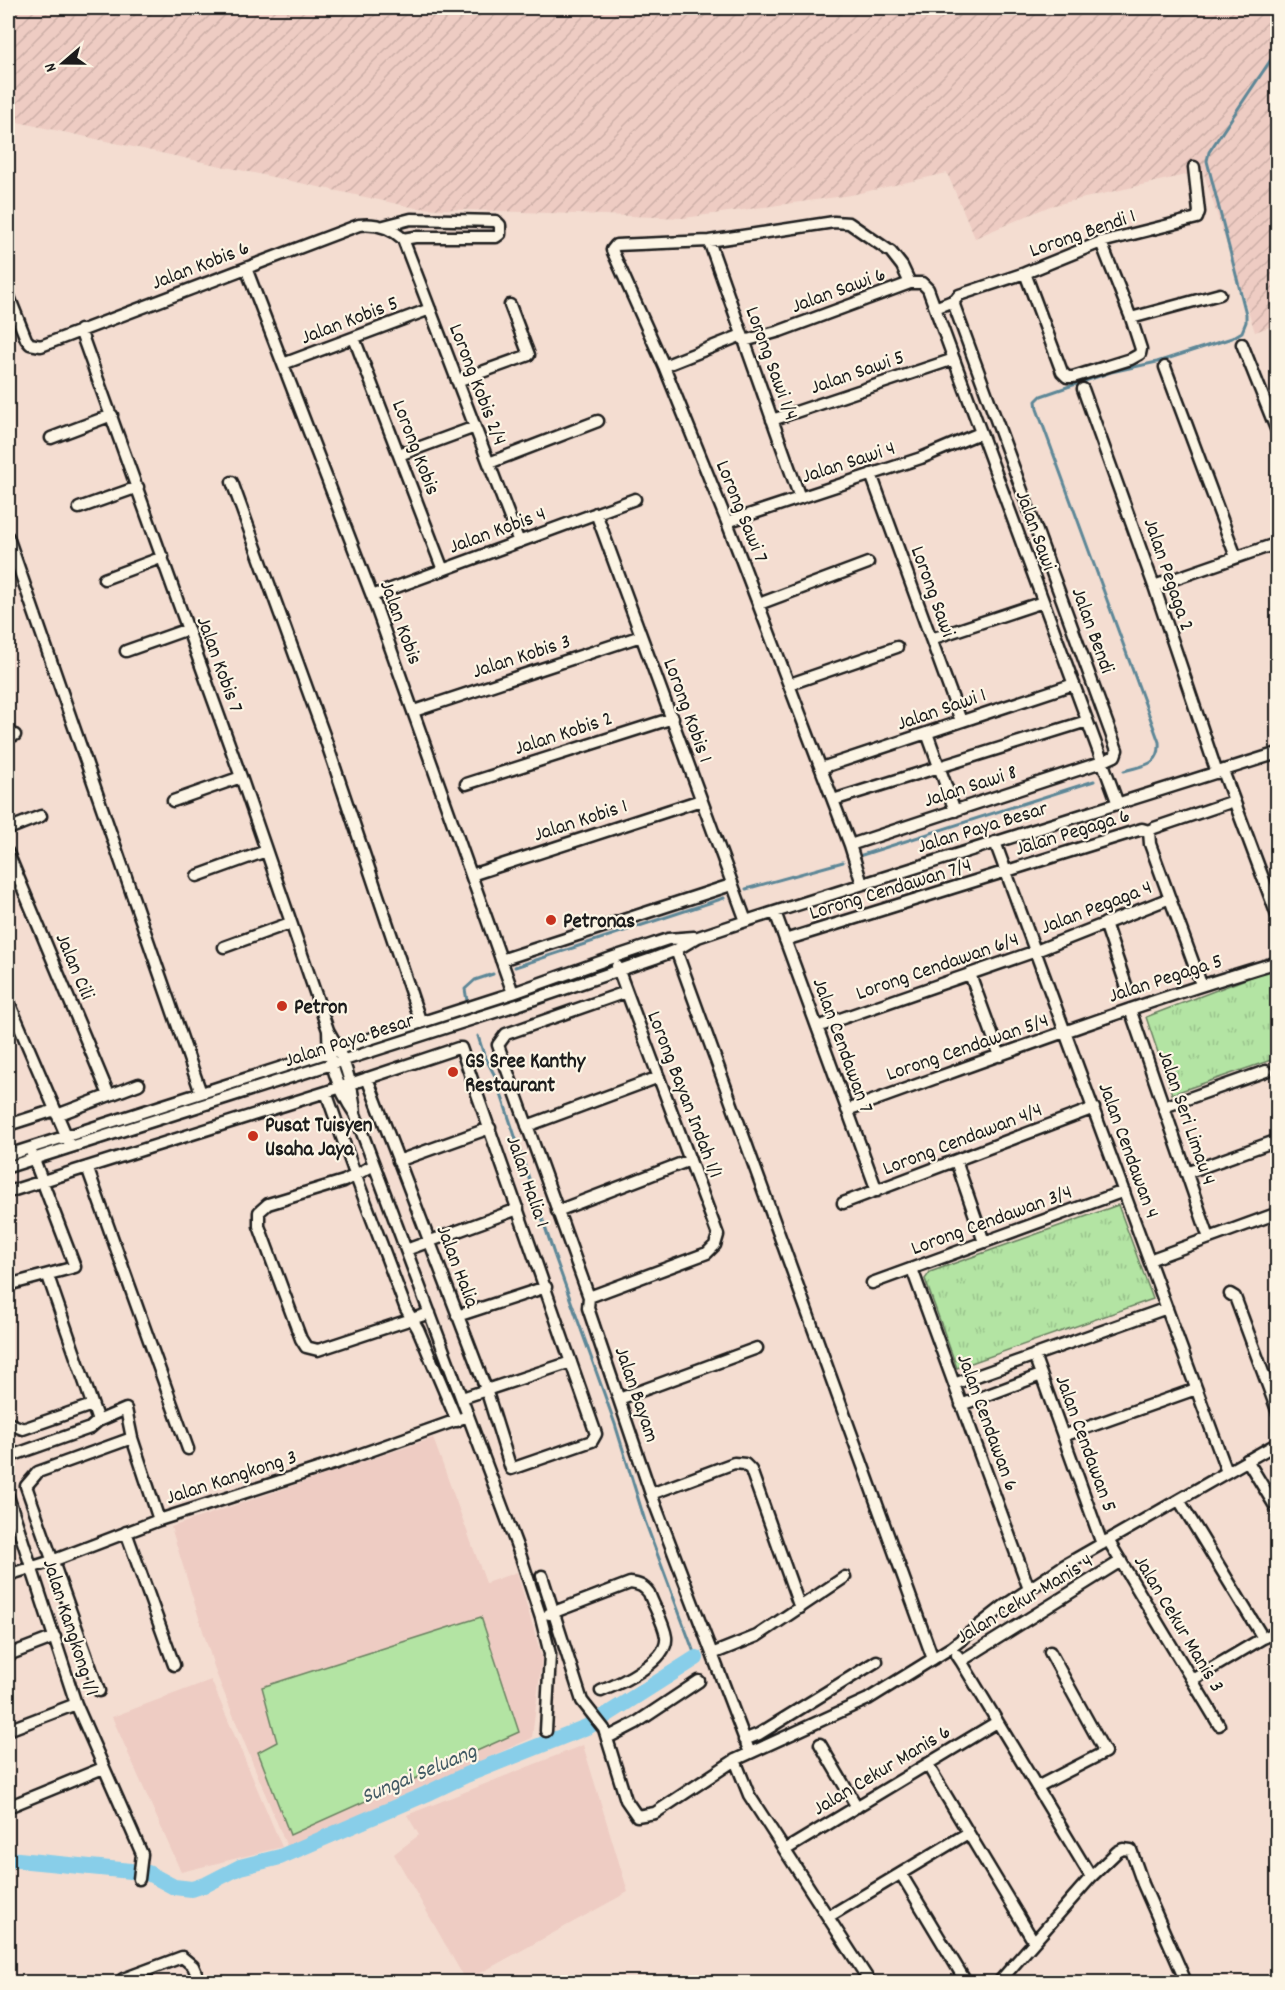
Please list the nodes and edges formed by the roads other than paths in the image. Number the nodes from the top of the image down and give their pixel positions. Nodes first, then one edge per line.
1 (1194, 167) dead end
2 (384, 226) junction
3 (403, 240) junction
4 (709, 241) junction
5 (1101, 242) junction
6 (246, 268) junction
7 (1024, 273) junction
8 (910, 283) junction
9 (8, 294) edge
10 (1220, 294) dead end
11 (955, 300) junction
12 (510, 305) dead end
13 (935, 308) junction
14 (430, 309) junction
15 (1131, 318) junction
16 (80, 330) junction
17 (354, 338) junction
18 (743, 338) junction
19 (1242, 344) dead end
20 (954, 359) junction
21 (283, 364) junction
22 (664, 366) junction
23 (1165, 367) dead end
24 (457, 381) junction
25 (1083, 389) dead end
26 (112, 415) junction
27 (772, 420) junction
28 (598, 421) dead end
29 (475, 427) junction
30 (980, 433) junction
31 (1278, 434) edge
32 (51, 438) dead end
33 (399, 455) junction
34 (489, 463) junction
35 (871, 474) junction
36 (232, 482) dead end
37 (138, 487) junction
38 (800, 498) junction
39 (635, 499) dead end
40 (79, 508) dead end
41 (596, 513) junction
42 (727, 522) junction
43 (8, 537) edge
44 (519, 542) junction
45 (1278, 543) edge
46 (163, 557) junction
47 (1236, 557) junction
48 (868, 563) dead end
49 (443, 570) junction
50 (104, 579) dead end
51 (1154, 586) junction
52 (372, 596) junction
53 (1043, 602) junction
54 (759, 604) junction
55 (188, 629) junction
56 (641, 636) junction
57 (931, 639) junction
58 (897, 647) dead end
59 (126, 651) dead end
60 (790, 684) junction
61 (1074, 684) junction
62 (414, 711) junction
63 (673, 718) junction
64 (961, 721) junction
65 (1087, 721) junction
66 (927, 734) junction
67 (1278, 753) edge
68 (1102, 762) junction
69 (939, 767) junction
70 (821, 768) junction
71 (1220, 772) junction
72 (241, 777) junction
73 (466, 784) dead end
74 (701, 800) junction
75 (833, 800) junction
76 (172, 801) dead end
77 (1234, 801) junction
78 (1118, 804) junction
79 (955, 811) junction
80 (41, 816) dead end
81 (8, 829) edge
82 (1149, 831) junction
83 (995, 842) junction
84 (850, 845) junction
85 (266, 851) junction
86 (8, 853) edge
87 (1006, 872) junction
88 (471, 875) junction
89 (197, 876) dead end
90 (862, 884) junction
91 (731, 885) junction
92 (1170, 898) junction
93 (775, 912) junction
94 (1278, 918) edge
95 (746, 921) junction
96 (290, 923) junction
97 (1105, 923) junction
98 (698, 937) junction
99 (785, 940) junction
100 (224, 947) dead end
101 (676, 950) junction
102 (1036, 951) junction
103 (614, 957) junction
104 (501, 960) junction
105 (1278, 962) edge
106 (618, 970) junction
107 (970, 974) junction
108 (1201, 984) junction
109 (1126, 985) dead end
110 (626, 992) junction
111 (513, 993) junction
112 (8, 1000) edge
113 (517, 1005) junction
114 (1130, 1009) junction
115 (325, 1021) junction
116 (421, 1023) junction
117 (524, 1026) junction
118 (817, 1027) junction
119 (1066, 1032) junction
120 (339, 1048) junction
121 (328, 1052) junction
122 (1000, 1056) junction
123 (343, 1062) junction
124 (332, 1065) junction
125 (1266, 1071) dead end
126 (658, 1077) junction
127 (367, 1078) junction
128 (139, 1084) dead end
129 (345, 1086) junction
130 (326, 1092) junction
131 (201, 1093) junction
132 (110, 1095) junction
133 (1164, 1107) junction
134 (1094, 1108) junction
135 (847, 1110) junction
136 (56, 1112) junction
137 (8, 1125) edge
138 (527, 1126) junction
139 (490, 1128) junction
140 (66, 1136) junction
141 (1278, 1140) edge
142 (30, 1148) junction
143 (71, 1148) junction
144 (8, 1155) edge
145 (33, 1160) junction
146 (690, 1160) junction
147 (399, 1161) junction
148 (956, 1161) junction
149 (374, 1165) junction
150 (8, 1167) edge
151 (87, 1167) junction
152 (1186, 1173) junction
153 (355, 1174) junction
154 (43, 1181) junction
155 (8, 1191) edge
156 (877, 1191) junction
157 (1124, 1191) junction
158 (843, 1203) dead end
159 (518, 1209) junction
160 (557, 1211) junction
161 (1278, 1213) edge
162 (1209, 1238) junction
163 (428, 1241) junction
164 (984, 1242) junction
165 (406, 1250) junction
166 (1149, 1260) junction
167 (912, 1269) junction
168 (48, 1276) junction
169 (872, 1283) dead end
170 (8, 1285) edge
171 (546, 1287) junction
172 (1230, 1294) dead end
173 (589, 1297) junction
174 (1167, 1308) junction
175 (430, 1313) junction
176 (457, 1316) junction
177 (411, 1319) junction
178 (757, 1348) dead end
179 (1034, 1355) junction
180 (571, 1362) junction
181 (1041, 1375) junction
182 (954, 1384) junction
183 (486, 1389) junction
184 (1197, 1389) junction
185 (462, 1398) junction
186 (619, 1399) junction
187 (961, 1404) junction
188 (92, 1405) junction
189 (1278, 1413) edge
190 (468, 1416) junction
191 (98, 1421) junction
192 (457, 1421) junction
193 (8, 1423) edge
194 (1063, 1436) junction
195 (132, 1438) junction
196 (1278, 1443) edge
197 (188, 1449) dead end
198 (8, 1457) edge
199 (1247, 1460) junction
200 (511, 1469) joint
201 (1227, 1472) junction
202 (651, 1494) junction
203 (8, 1496) edge
204 (1179, 1500) junction
205 (1278, 1511) edge
206 (159, 1520) junction
207 (126, 1533) junction
208 (1105, 1542) junction
209 (8, 1561) edge
210 (52, 1561) junction
211 (1121, 1562) junction
212 (32, 1567) junction
213 (10, 1574) edge
214 (542, 1576) dead end
215 (846, 1577) dead end
216 (1029, 1589) junction
217 (800, 1608) junction
218 (554, 1612) junction
219 (541, 1617) junction
220 (1278, 1632) edge
221 (55, 1637) junction
222 (1263, 1638) junction
223 (952, 1647) junction
224 (1050, 1652) dead end
225 (712, 1654) junction
226 (8, 1655) edge
227 (933, 1659) junction
228 (877, 1661) dead end
229 (961, 1661) junction
230 (174, 1665) dead end
231 (1192, 1680) junction
232 (699, 1681) dead end
233 (601, 1690) dead end
234 (99, 1691) dead end
235 (76, 1704) junction
236 (997, 1722) junction
237 (1219, 1725) dead end
238 (8, 1730) edge
239 (546, 1731) dead end
240 (605, 1733) junction
241 (744, 1740) junction
242 (820, 1744) dead end
243 (750, 1753) junction
244 (735, 1760) junction
245 (927, 1764) junction
246 (103, 1768) junction
247 (1037, 1787) junction
248 (8, 1807) edge
249 (857, 1807) junction
250 (968, 1833) junction
251 (785, 1850) junction
252 (901, 1874) junction
253 (1090, 1877) junction
254 (139, 1879) dead end
255 (828, 1917) junction
256 (1034, 1942) junction
257 (123, 1979) dead end
258 (200, 1983) edge
259 (870, 1983) edge
260 (966, 1983) edge
261 (999, 1983) edge
262 (1186, 1983) edge

1 - 5 street, Lorong Bendi 1
2 - 3 street
2 - 3 street, Jalan Kobis 6
2 - 6 street, Jalan Kobis 6
3 - 14 street, Lorong Kobis 2/4
4 - 8 street
4 - 18 street, Lorong Sawi 1/4
4 - 22 street, Lorong Sawi 7
5 - 7 street, Lorong Bendi 1
5 - 15 street
6 - 16 street, Jalan Kobis 6
6 - 21 street, Jalan Kobis
7 - 11 street, Lorong Bendi 1
7 - 15 street
8 - 13 street, Jalan Sawi
8 - 18 street, Jalan Sawi 6
9 - 16 street, Jalan Kobis 6
10 - 15 street
11 - 13 street, Lorong Bendi 1
11 - 68 street, Jalan Bendi
12 - 24 street
13 - 20 street, Jalan Sawi
14 - 17 street, Jalan Kobis 5
14 - 24 street, Lorong Kobis 2/4
16 - 26 street, Jalan Kobis 7
17 - 21 street, Jalan Kobis 5
17 - 33 street, Lorong Kobis
18 - 22 street, Jalan Sawi 6
18 - 27 street, Lorong Sawi 1/4
19 - 31 street
20 - 27 street, Jalan Sawi 5
20 - 30 street, Jalan Sawi
21 - 52 street, Jalan Kobis
22 - 42 street, Lorong Sawi 7
23 - 47 street
24 - 29 street, Lorong Kobis 2/4
25 - 51 street, Jalan Pegaga 2
26 - 32 street
26 - 37 street, Jalan Kobis 7
27 - 38 street, Lorong Sawi 1/4
28 - 34 street
29 - 33 street
29 - 34 street, Lorong Kobis 2/4
30 - 35 street, Jalan Sawi 4
30 - 53 street, Jalan Sawi
33 - 49 street, Lorong Kobis
34 - 44 street, Lorong Kobis 2/4
35 - 38 street, Jalan Sawi 4
35 - 57 street, Lorong Sawi
36 - 116 street
37 - 40 street
37 - 46 street, Jalan Kobis 7
38 - 42 street, Jalan Sawi 4
39 - 41 street, Jalan Kobis 4
41 - 44 street, Jalan Kobis 4
41 - 56 street, Lorong Kobis 1
42 - 54 street, Lorong Sawi 7
43 - 131 street
44 - 49 street, Jalan Kobis 4
45 - 47 street
46 - 50 street
46 - 55 street, Jalan Kobis 7
47 - 51 street
48 - 54 street
49 - 52 street, Jalan Kobis 4
51 - 71 street, Jalan Pegaga 2
52 - 62 street, Jalan Kobis
53 - 57 street
53 - 61 street, Jalan Sawi
54 - 60 street, Lorong Sawi 7
55 - 59 street
55 - 72 street, Jalan Kobis 7
56 - 62 street, Jalan Kobis 3
56 - 63 street, Lorong Kobis 1
57 - 64 street, Lorong Sawi
58 - 60 street
60 - 70 street, Lorong Sawi 7
61 - 64 street, Jalan Sawi 1
61 - 65 street, Jalan Sawi
62 - 88 street, Jalan Kobis
63 - 73 street, Jalan Kobis 2
63 - 74 street, Lorong Kobis 1
64 - 66 street, Jalan Sawi 1
65 - 68 street, Jalan Sawi
65 - 69 street
66 - 69 street
66 - 70 street, Jalan Sawi 1
67 - 71 street, Jalan Paya Besar
68 - 78 street, Jalan Sawi
68 - 79 street, Jalan Sawi 8
69 - 75 street
69 - 79 street
70 - 75 street, Lorong Sawi 7
71 - 77 street, Jalan Pegaga 2
71 - 78 street, Jalan Paya Besar
72 - 76 street
72 - 85 street, Jalan Kobis 7
74 - 88 street, Jalan Kobis 1
74 - 91 street, Lorong Kobis 1
75 - 84 street, Lorong Sawi 7
77 - 82 street, Jalan Pegaga 6
77 - 94 street, Jalan Pegaga 2
78 - 83 street, Jalan Paya Besar
79 - 84 street, Jalan Sawi 8
80 - 81 street
82 - 87 street, Jalan Pegaga 6
82 - 92 street
83 - 87 street, Jalan Cendawan 4
83 - 90 street, Jalan Paya Besar
84 - 90 street, Lorong Sawi 7
85 - 89 street
85 - 96 street, Jalan Kobis 7
86 - 132 street, Jalan Cili
87 - 99 street, Lorong Cendawan 7/4
87 - 102 street, Jalan Cendawan 4
88 - 104 street, Jalan Kobis
90 - 93 street, Jalan Paya Besar
91 - 95 street, Lorong Kobis 1
91 - 104 street
92 - 97 street, Jalan Pegaga 4
92 - 108 street
93 - 95 street, Jalan Paya Besar
93 - 99 street, Jalan Cendawan 7
95 - 98 street, Jalan Paya Besar
96 - 100 street
96 - 115 street, Jalan Kobis 7
97 - 102 street, Jalan Pegaga 4
97 - 109 street
98 - 101 street, Jalan Paya Besar
98 - 103 street, Jalan Paya Besar
99 - 118 street, Jalan Cendawan 7
101 - 106 street, Jalan Paya Besar
101 - 227 street
102 - 107 street, Lorong Cendawan 6/4
102 - 119 street, Jalan Cendawan 4
103 - 106 street, Lorong Bayan Indah 1/1
103 - 111 street, Jalan Paya Besar
104 - 111 street, Jalan Kobis
105 - 108 street, Jalan Pegaga 5
106 - 110 street, Lorong Bayan Indah 1/1
106 - 113 street, Jalan Paya Besar
107 - 118 street, Lorong Cendawan 6/4
107 - 122 street
108 - 114 street, Jalan Pegaga 5
110 - 117 street
110 - 126 street, Lorong Bayan Indah 1/1
111 - 116 street, Jalan Paya Besar
112 - 136 street
113 - 117 street
113 - 123 street, Jalan Paya Besar
114 - 119 street, Jalan Pegaga 5
114 - 133 street, Jalan Seri Limau 4
115 - 120 street, Jalan Kobis 7
115 - 121 street, Jalan Kobis 7
116 - 120 street, Jalan Paya Besar
117 - 138 street, Jalan Bayam
118 - 135 street, Jalan Cendawan 7
119 - 122 street, Lorong Cendawan 5/4
119 - 134 street, Jalan Cendawan 4
120 - 121 street, Jalan Paya Besar
120 - 123 street, Jalan Kobis 7
121 - 124 street, Jalan Kobis 7
121 - 131 street, Jalan Paya Besar
122 - 135 street, Lorong Cendawan 5/4
123 - 124 street, Jalan Paya Besar
123 - 129 street, Jalan Kobis 7
124 - 129 street, Jalan Kobis 7
124 - 143 street, Jalan Paya Besar
125 - 133 street
126 - 138 street
126 - 146 street, Lorong Bayan Indah 1/1
127 - 129 street, Jalan Halia 1
127 - 139 street, Jalan Halia 1
127 - 147 street, Jalan Halia
128 - 132 street
129 - 130 street, Jalan Halia 1
129 - 149 street
130 - 151 street, Jalan Halia 1
130 - 153 street
131 - 140 street, Jalan Paya Besar
132 - 136 street
133 - 152 street, Jalan Seri Limau 4
134 - 148 street, Lorong Cendawan 4/4
134 - 157 street, Jalan Cendawan 4
135 - 156 street, Jalan Cendawan 7
136 - 137 street
136 - 140 street
138 - 160 street, Jalan Bayam
139 - 147 street
139 - 159 street, Jalan Halia 1
140 - 142 street, Jalan Paya Besar
140 - 143 street
141 - 152 street
142 - 144 street, Jalan Paya Besar
142 - 145 street
143 - 145 street, Jalan Paya Besar
145 - 150 street, Jalan Paya Besar
145 - 154 street
146 - 160 street
146 - 173 street, Lorong Bayan Indah 1/1
147 - 163 street, Jalan Halia
148 - 156 street, Lorong Cendawan 4/4
148 - 164 street
149 - 153 street
149 - 165 street
151 - 154 street, Jalan Halia 1
151 - 197 street
152 - 162 street, Jalan Seri Limau 4
153 - 177 street
153 - 177 street
154 - 155 street, Jalan Halia 1
154 - 168 street
156 - 158 street, Lorong Cendawan 4/4
157 - 164 street, Lorong Cendawan 3/4
157 - 166 street, Jalan Cendawan 4
159 - 163 street
159 - 171 street, Jalan Halia 1
160 - 173 street, Jalan Bayam
161 - 162 street
162 - 166 street
163 - 165 street
163 - 176 street, Jalan Halia
164 - 167 street, Lorong Cendawan 3/4
165 - 175 street
166 - 174 street, Jalan Cendawan 4
167 - 169 street, Lorong Cendawan 3/4
167 - 182 street, Jalan Cendawan 6
168 - 170 street
168 - 188 street
171 - 176 street
171 - 180 street, Jalan Halia 1
172 - 189 street
173 - 186 street, Jalan Bayam
174 - 179 street
174 - 184 street, Jalan Cendawan 4
175 - 177 street
175 - 185 street
176 - 183 street, Jalan Halia
177 - 192 street
178 - 186 street
179 - 181 street, Jalan Cendawan 5
179 - 182 street
180 - 183 street
180 - 200 street, Jalan Halia 1
181 - 187 street
181 - 194 street, Jalan Cendawan 5
182 - 187 street, Jalan Cendawan 6
183 - 185 street
183 - 200 street, Jalan Halia
184 - 194 street
184 - 201 street, Jalan Cendawan 4
185 - 190 street
186 - 202 street, Jalan Bayam
187 - 216 street, Jalan Cendawan 6
188 - 191 street
188 - 193 street
190 - 192 street, Jalan Kangkong 3
190 - 219 street
191 - 195 street
191 - 198 street
192 - 206 street, Jalan Kangkong 3
194 - 208 street, Jalan Cendawan 5
195 - 206 street
195 - 210 street
196 - 199 street
199 - 201 street
199 - 205 street
201 - 204 street
202 - 217 street
202 - 225 street, Jalan Bayam
203 - 212 street, Jalan Kangkong 1/1
204 - 208 street
204 - 222 street
206 - 207 street, Jalan Kangkong 3
207 - 210 street, Jalan Kangkong 3
207 - 230 street
208 - 211 street, Jalan Cekur Manis 3
208 - 216 street
209 - 213 street
210 - 212 street, Jalan Kangkong 3
210 - 234 street
211 - 229 street, Jalan Cekur Manis 4
211 - 231 street, Jalan Cekur Manis 3
212 - 213 street, Jalan Kangkong 3
212 - 221 street, Jalan Kangkong 1/1
214 - 218 street
215 - 217 street
216 - 223 street
217 - 225 street
218 - 219 street
218 - 233 street
218 - 240 street
219 - 239 street
220 - 222 street
221 - 226 street
221 - 235 street, Jalan Kangkong 1/1
222 - 231 street
223 - 227 street
223 - 229 street, Jalan Cekur Manis 4
224 - 247 street
225 - 241 street, Jalan Bayam
227 - 243 street
228 - 241 street
229 - 236 street
231 - 237 street, Jalan Cekur Manis 3
232 - 240 street
235 - 238 street
235 - 246 street, Jalan Kangkong 1/1
236 - 245 street, Jalan Cekur Manis 6
236 - 247 street
240 - 244 street
241 - 243 street, Jalan Bayam
242 - 249 street
243 - 244 street
244 - 251 street
245 - 249 street, Jalan Cekur Manis 6
245 - 250 street
246 - 248 street
246 - 254 street, Jalan Kangkong 1/1
247 - 253 street
249 - 251 street, Jalan Cekur Manis 6
250 - 252 street
250 - 256 street
251 - 255 street
252 - 255 street
252 - 260 street
253 - 256 street
253 - 262 street
255 - 259 street
256 - 261 street
257 - 258 street

